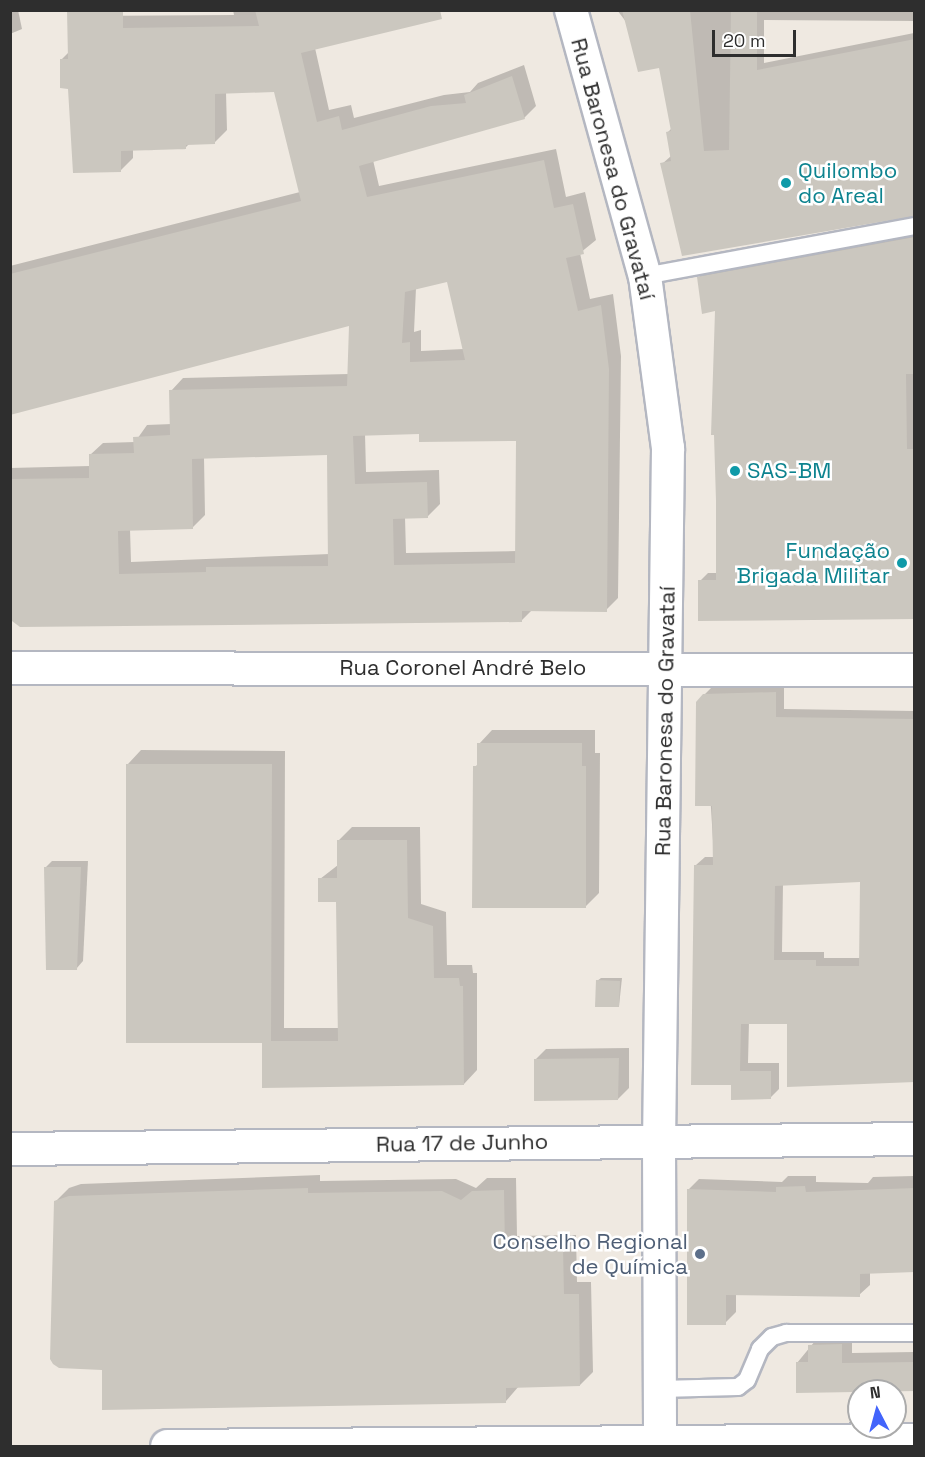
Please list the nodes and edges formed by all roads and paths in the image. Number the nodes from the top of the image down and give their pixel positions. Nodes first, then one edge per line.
1 (571, 10) edge
2 (915, 226) edge
3 (645, 276) junction
4 (10, 668) edge
5 (666, 668) junction
6 (915, 670) edge
7 (915, 1139) edge
8 (658, 1141) junction
9 (10, 1149) edge
10 (915, 1333) edge
11 (660, 1389) junction
12 (915, 1440) edge
13 (660, 1442) junction
14 (167, 1446) edge

1 - 3 street, Rua Baronesa do Gravataí
2 - 3 lane
3 - 5 street, Rua Baronesa do Gravataí
4 - 5 street, Rua Coronel André Belo
5 - 6 street, Rua Coronel André Belo
5 - 8 street, Rua Baronesa do Gravataí
7 - 8 street, Rua 17 de Junho
8 - 9 street, Rua 17 de Junho
8 - 11 street, Rua Baronesa do Gravataí
10 - 11 lane
11 - 13 street, Rua Baronesa do Gravataí
12 - 13 main road
13 - 14 main road

